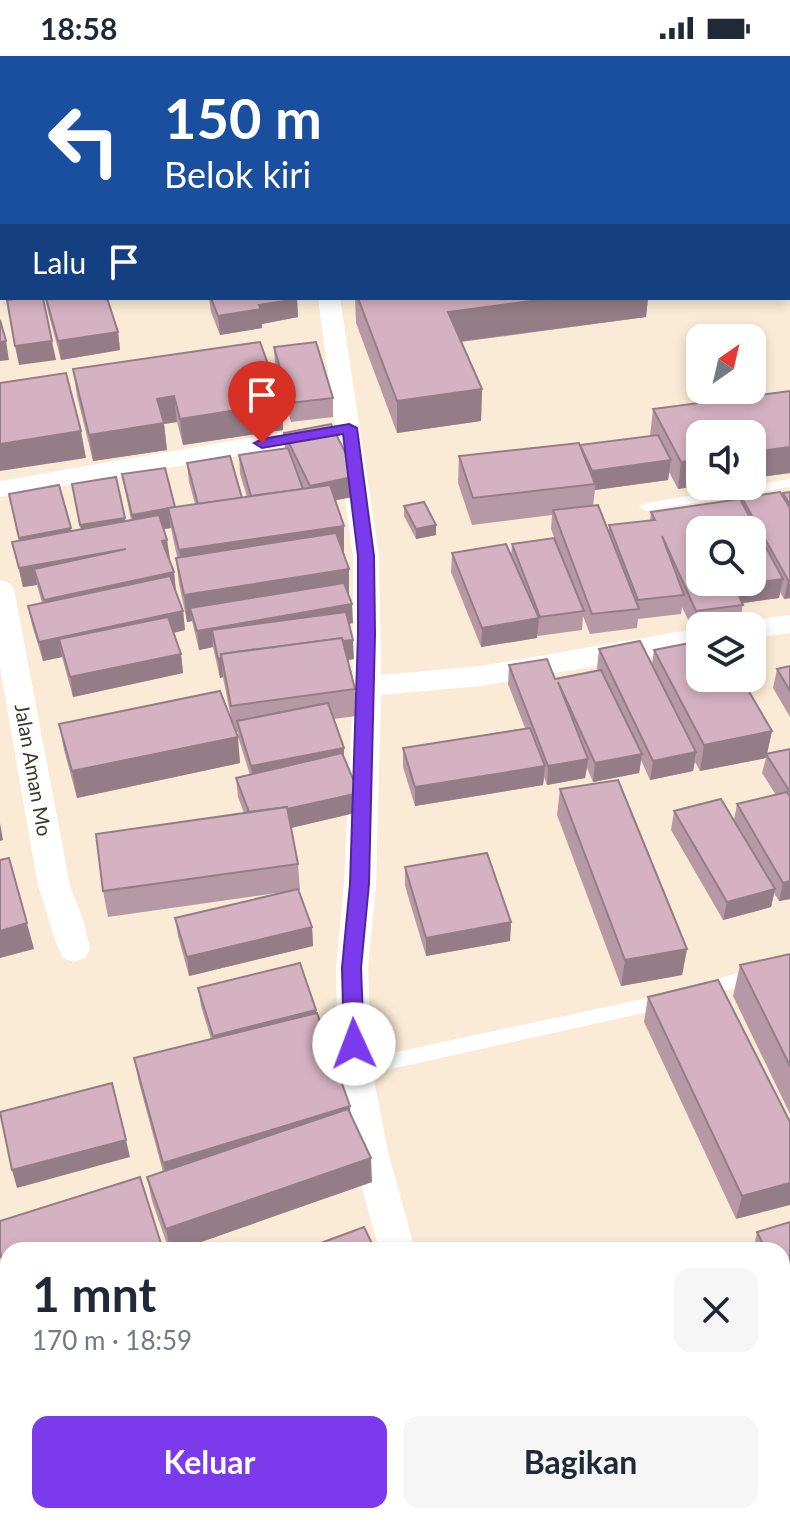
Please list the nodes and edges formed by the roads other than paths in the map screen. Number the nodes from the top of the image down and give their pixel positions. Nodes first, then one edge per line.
1 (329, 300) edge
2 (349, 428) junction
3 (790, 483) edge
4 (0, 489) edge
5 (646, 507) dead end
6 (0, 589) edge
7 (790, 624) edge
8 (766, 627) edge
9 (686, 640) edge
10 (367, 686) junction
11 (74, 949) dead end
12 (790, 965) edge
13 (355, 1069) junction
14 (395, 1242) edge

1 - 2 street
2 - 4 street
2 - 10 street
3 - 5 lane
6 - 11 street, Jalan Aman Mo
7 - 8 street
9 - 10 street
10 - 13 street
12 - 13 lane
13 - 14 street

